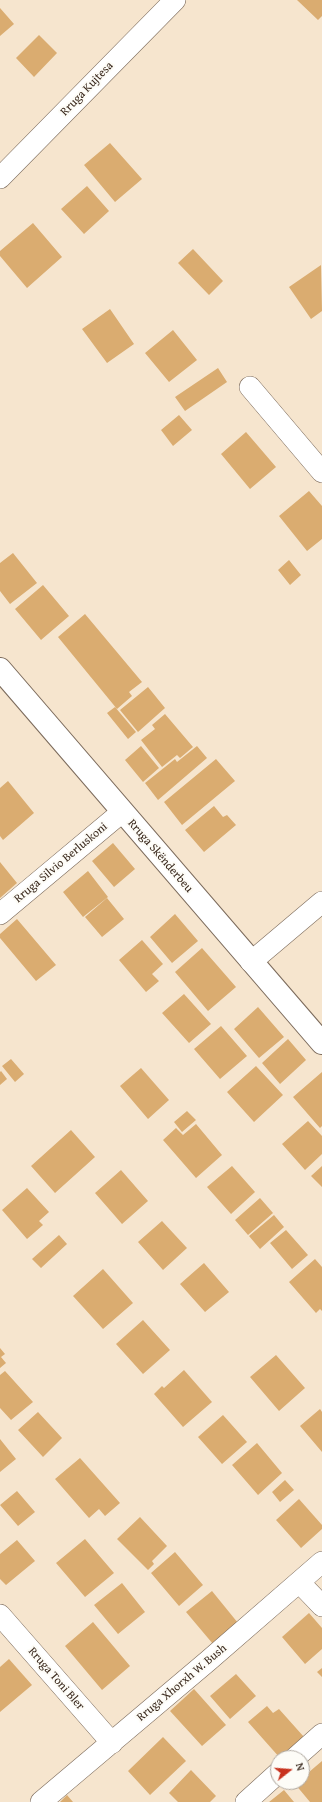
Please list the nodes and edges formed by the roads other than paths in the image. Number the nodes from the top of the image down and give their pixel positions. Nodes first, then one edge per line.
1 (174, 0) edge
2 (0, 178) edge
3 (250, 387) dead end
4 (322, 472) edge
5 (0, 669) edge
6 (122, 812) junction
7 (322, 902) edge
8 (0, 914) edge
9 (251, 962) junction
10 (322, 1043) edge
11 (322, 1562) edge
12 (299, 1582) junction
13 (322, 1606) edge
14 (0, 1615) edge
15 (322, 1734) edge
16 (112, 1743) junction
17 (304, 1750) edge
18 (270, 1780) edge
19 (41, 1802) edge
20 (246, 1802) edge

1 - 2 street, Rruga Kujtesa
3 - 4 street
5 - 6 main road, Rruga Skënderbeu
6 - 8 street, Rruga Silvio Berluskoni
6 - 9 main road, Rruga Skënderbeu
7 - 9 street
9 - 10 main road, Rruga Skënderbeu
11 - 12 street, Rruga Xhorxh W. Bush
12 - 13 street
12 - 16 street, Rruga Xhorxh W. Bush
14 - 16 street, Rruga Toni Bler
15 - 17 street
16 - 19 street, Rruga Xhorxh W. Bush
18 - 20 street

